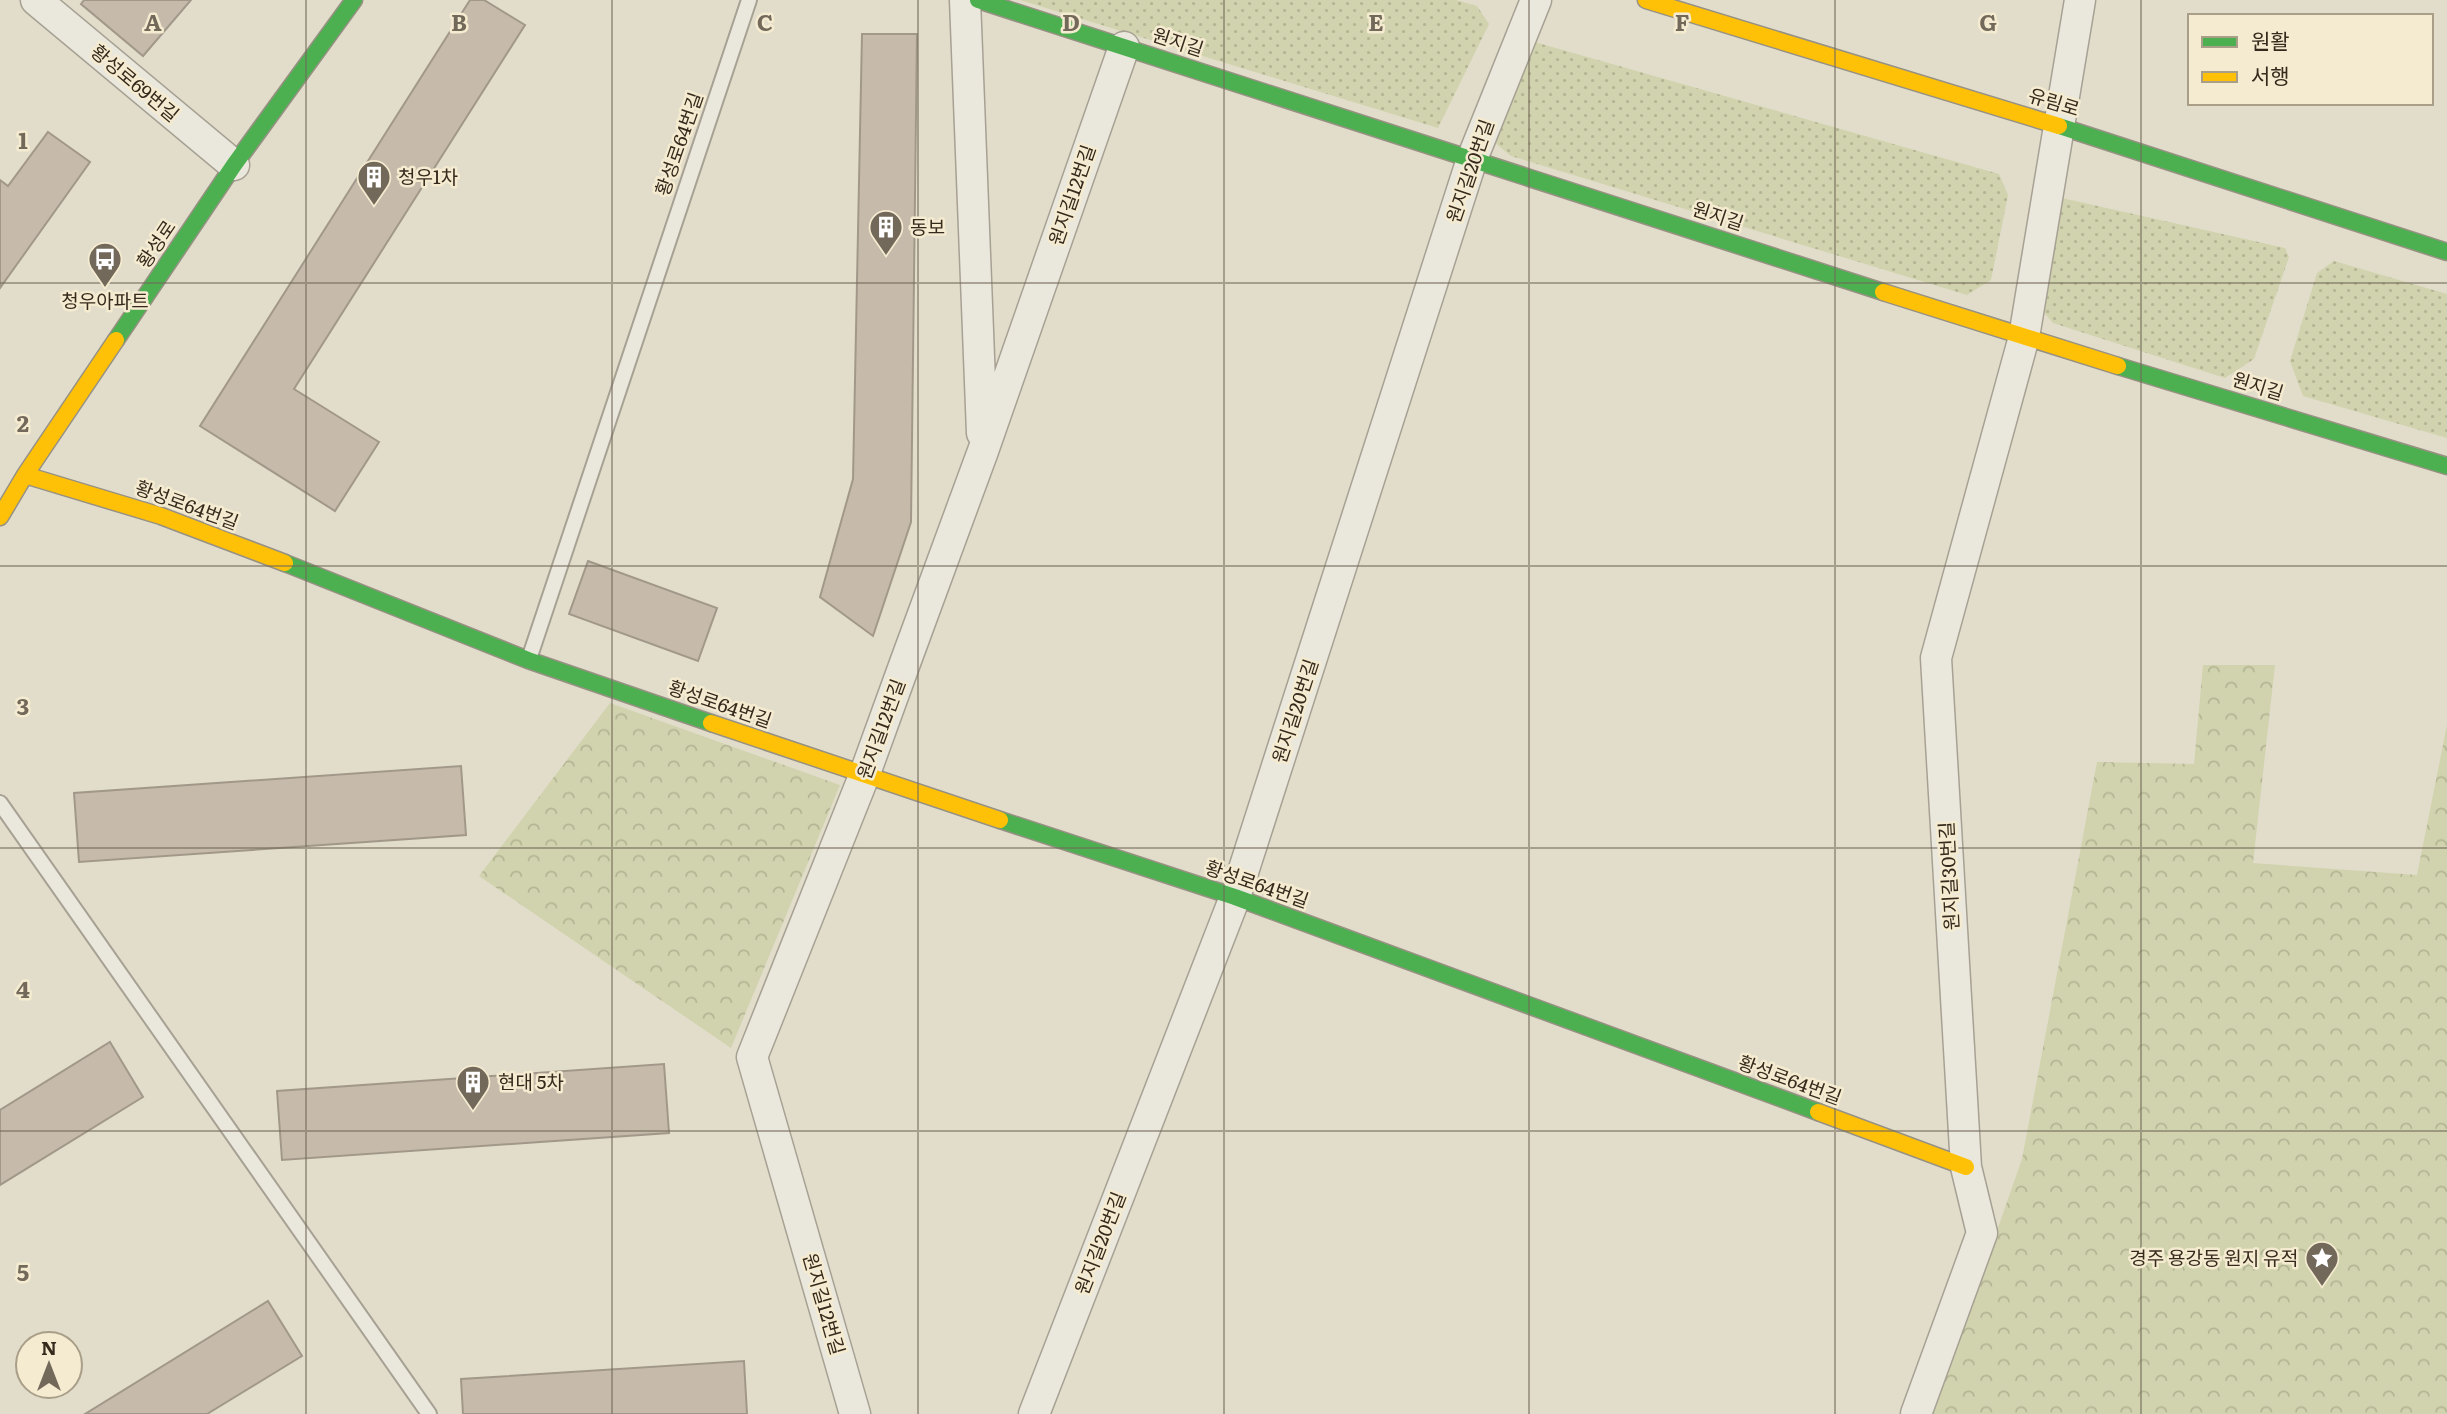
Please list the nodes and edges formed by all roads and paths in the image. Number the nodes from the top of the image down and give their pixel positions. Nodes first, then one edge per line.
1 (36, 0) edge
2 (354, 0) edge
3 (749, 0) edge
4 (964, 0) edge
5 (978, 0) edge
6 (1536, 0) edge
7 (1646, 0) edge
8 (2080, 0) edge
9 (1124, 47) junction
10 (2059, 125) junction
11 (1472, 159) junction
12 (234, 165) junction
13 (2447, 252) edge
14 (2024, 337) junction
15 (983, 451) junction
16 (2447, 466) edge
17 (25, 475) junction
18 (0, 517) edge
19 (528, 660) junction
20 (864, 776) junction
21 (0, 803) edge
22 (1235, 897) junction
23 (1965, 1167) junction
24 (429, 1414) edge
25 (856, 1414) edge
26 (1034, 1414) edge
27 (1916, 1414) edge

1 - 12 street, 황성로69번길
2 - 12 street, 황성로
3 - 19 lane, 황성로64번길
4 - 15 street
5 - 9 street, 원지길
6 - 11 street, 원지길20번길
7 - 10 street, 유림로
8 - 10 street, 원지길30번길
9 - 11 street, 원지길
9 - 15 street, 원지길12번길
10 - 13 street, 유림로
10 - 14 street, 원지길30번길
11 - 14 street, 원지길
11 - 22 street, 원지길20번길
12 - 17 street, 황성로
14 - 16 street, 원지길
14 - 23 street, 원지길30번길
15 - 20 street, 원지길12번길
17 - 18 street, 황성로
17 - 19 street, 황성로64번길
19 - 20 street, 황성로64번길
20 - 22 street, 황성로64번길
20 - 25 street, 원지길12번길
21 - 24 lane
22 - 23 street, 황성로64번길
22 - 26 street, 원지길20번길
23 - 27 street, 원지길30번길

